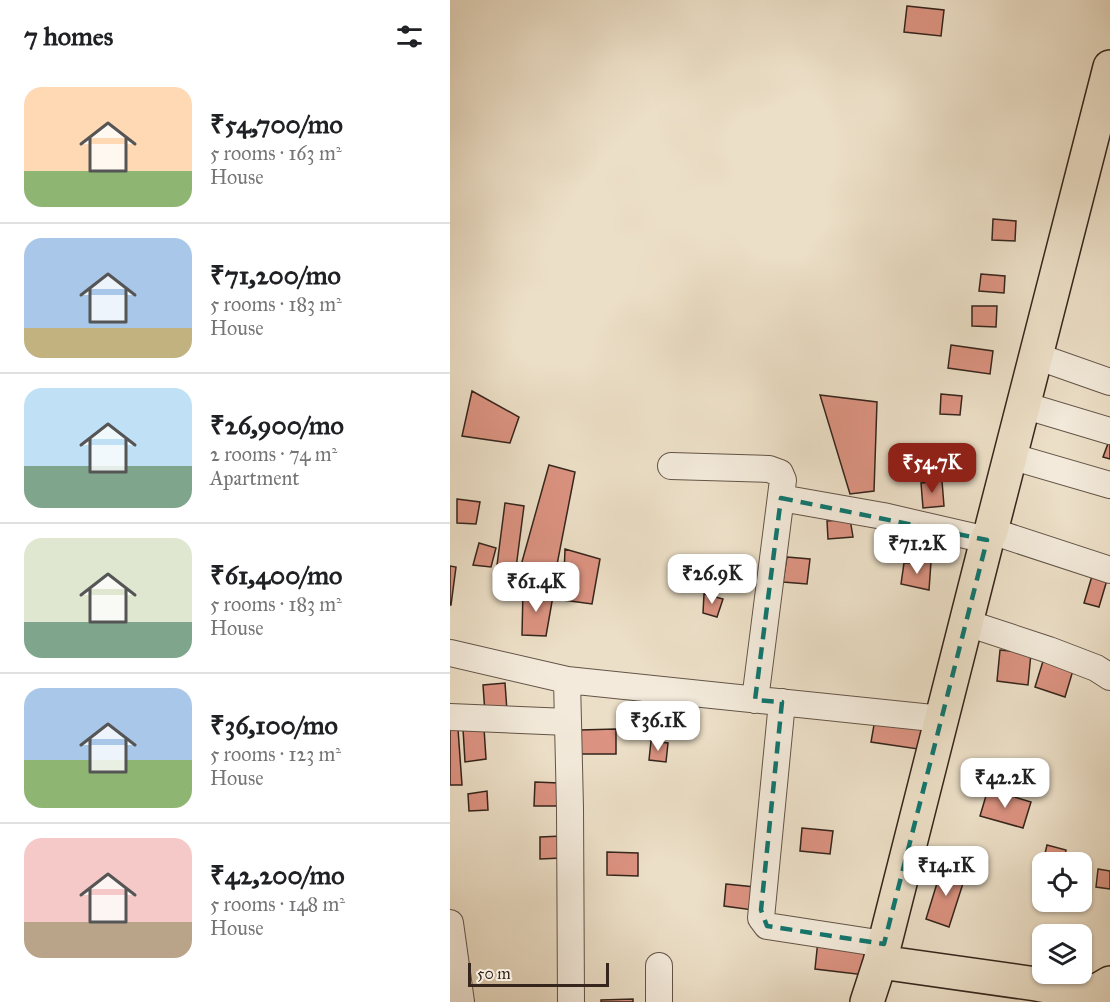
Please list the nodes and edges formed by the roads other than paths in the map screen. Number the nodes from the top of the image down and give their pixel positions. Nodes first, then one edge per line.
1 (1110, 67) edge
2 (1036, 356) junction
3 (1110, 382) edge
4 (1023, 405) junction
5 (1110, 431) edge
6 (1010, 456) junction
7 (671, 466) dead end
8 (1110, 485) edge
9 (781, 498) junction
10 (989, 536) junction
11 (1110, 570) edge
12 (967, 623) junction
13 (450, 653) edge
14 (1110, 677) edge
15 (567, 680) junction
16 (755, 700) junction
17 (782, 702) junction
18 (450, 717) edge
19 (942, 719) junction
20 (568, 722) junction
21 (450, 923) edge
22 (882, 953) junction
23 (658, 966) dead end
24 (1103, 991) edge
25 (461, 1002) edge
26 (571, 1002) edge
27 (659, 1002) edge
28 (867, 1002) edge

1 - 2 main road
2 - 3 street
2 - 4 main road
4 - 5 street
4 - 6 main road
6 - 8 street
6 - 10 main road
7 - 9 street
9 - 10 street
9 - 16 street
10 - 11 street
10 - 12 main road
12 - 14 street
12 - 19 main road
13 - 15 street
15 - 16 street
15 - 20 street
16 - 17 street
17 - 19 street
17 - 22 street
18 - 20 street
19 - 22 main road
20 - 26 street
21 - 25 street
22 - 24 main road
22 - 28 main road
23 - 27 street

